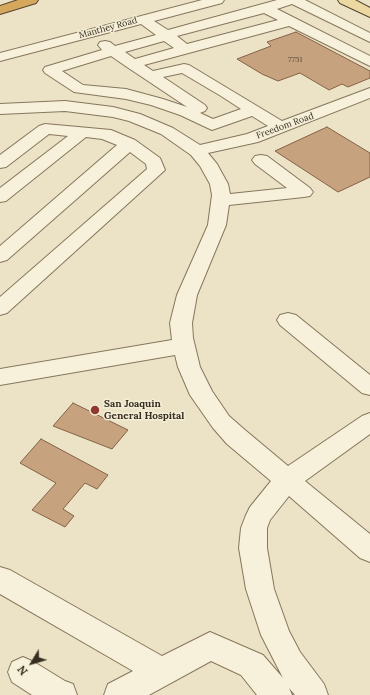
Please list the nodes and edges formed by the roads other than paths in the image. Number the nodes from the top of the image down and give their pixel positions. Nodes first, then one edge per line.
1 (31, 0) edge
2 (217, 0) edge
3 (291, 0) edge
4 (295, 0) edge
5 (344, 0) edge
6 (265, 8) junction
7 (0, 10) edge
8 (370, 13) edge
9 (143, 19) junction
10 (290, 21) junction
11 (90, 32) junction
12 (166, 35) junction
13 (370, 38) edge
14 (185, 49) junction
15 (113, 51) junction
16 (0, 56) edge
17 (370, 62) edge
18 (132, 64) junction
19 (151, 76) junction
20 (370, 94) edge
21 (0, 109) edge
22 (254, 110) junction
23 (218, 123) junction
24 (281, 128) junction
25 (83, 132) junction
26 (243, 140) junction
27 (129, 144) junction
28 (197, 151) junction
29 (262, 160) dead end
30 (0, 163) edge
31 (0, 198) edge
32 (220, 200) junction
33 (0, 256) edge
34 (0, 308) edge
35 (288, 320) dead end
36 (184, 346) junction
37 (0, 377) edge
38 (370, 387) edge
39 (370, 422) edge
40 (287, 480) junction
41 (370, 550) edge
42 (0, 579) edge
43 (23, 672) dead end
44 (162, 672) junction
45 (62, 695) edge
46 (118, 695) edge
47 (277, 695) edge
48 (313, 695) edge

1 - 7 highway
2 - 9 street, Manthey Road
3 - 6 street
4 - 13 street
5 - 8 main road
6 - 10 street
6 - 12 street
9 - 11 street, Manthey Road
9 - 12 street
10 - 14 street
10 - 17 street
11 - 15 street
11 - 16 street, Manthey Road
12 - 14 street
12 - 15 street
14 - 18 street
15 - 18 street
15 - 23 street
18 - 19 street
19 - 22 street
19 - 23 street
20 - 24 street, Freedom Road
21 - 28 street
22 - 23 street
22 - 24 street
23 - 26 street
24 - 26 street, Freedom Road
25 - 27 street
25 - 30 street
25 - 31 street
26 - 28 street, Freedom Road
27 - 33 street
27 - 34 street
28 - 32 street
29 - 32 street
32 - 36 street
35 - 38 street
36 - 37 street
36 - 40 street
39 - 40 street
40 - 41 street
40 - 48 street
42 - 44 street
43 - 45 street
44 - 46 street
44 - 47 street

